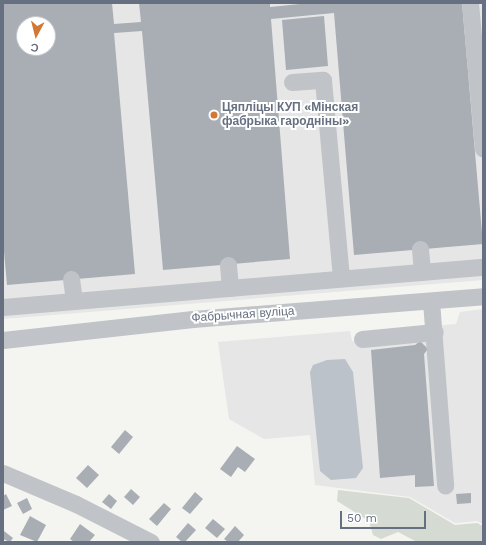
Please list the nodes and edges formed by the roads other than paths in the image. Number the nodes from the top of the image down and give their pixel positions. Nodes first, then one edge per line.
1 (470, 3) edge
2 (292, 82) dead end
3 (483, 148) edge
4 (420, 249) dead end
5 (228, 265) dead end
6 (483, 267) edge
7 (422, 272) junction
8 (341, 278) junction
9 (71, 279) dead end
10 (230, 288) junction
11 (483, 296) edge
12 (74, 301) junction
13 (431, 301) junction
14 (3, 307) edge
15 (434, 332) junction
16 (362, 339) dead end
17 (3, 340) edge
18 (3, 473) edge
19 (445, 485) dead end
20 (151, 542) edge

1 - 3 street
2 - 8 street
4 - 7 street
5 - 10 street
6 - 7 street
7 - 8 street
8 - 10 street
9 - 12 street
10 - 12 street
11 - 13 street, Фабрычная вуліца
12 - 14 street
13 - 15 street
13 - 17 street, Фабрычная вуліца
15 - 16 street
15 - 19 street
18 - 20 street

